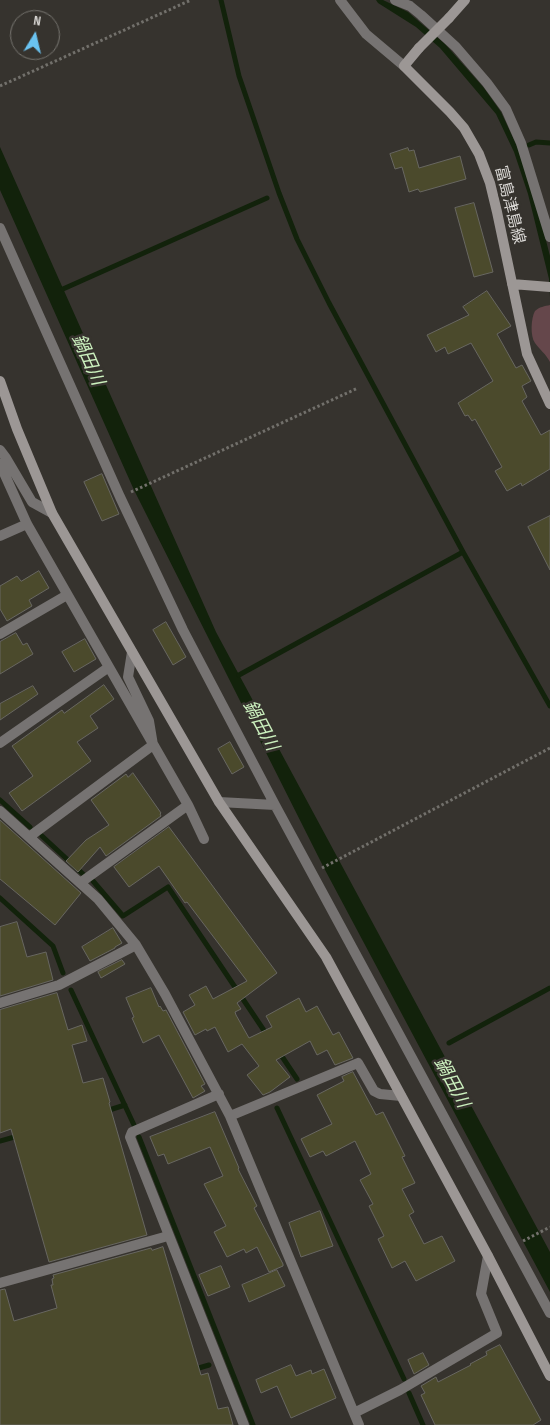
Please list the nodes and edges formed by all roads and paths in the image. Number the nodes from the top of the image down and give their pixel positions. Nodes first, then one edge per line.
1 (192, 0) edge
2 (340, 0) edge
3 (395, 0) edge
4 (465, 0) edge
5 (404, 66) junction
6 (0, 86) edge
7 (0, 228) edge
8 (550, 237) edge
9 (512, 284) junction
10 (546, 287) edge
11 (0, 381) edge
12 (358, 388) dead end
13 (550, 404) edge
14 (0, 450) edge
15 (0, 464) edge
16 (128, 493) dead end
17 (52, 513) junction
18 (27, 524) junction
19 (0, 536) edge
20 (67, 595) junction
21 (0, 634) edge
22 (132, 652) junction
23 (109, 667) junction
24 (0, 744) edge
25 (153, 745) junction
26 (550, 748) edge
27 (219, 802) junction
28 (188, 805) junction
29 (275, 805) junction
30 (0, 811) edge
31 (29, 837) junction
32 (204, 839) dead end
33 (318, 871) dead end
34 (80, 883) junction
35 (136, 945) junction
36 (0, 1002) edge
37 (219, 1094) junction
38 (401, 1096) junction
39 (230, 1116) junction
40 (550, 1227) edge
41 (168, 1236) junction
42 (518, 1244) dead end
43 (488, 1256) junction
44 (0, 1284) edge
45 (550, 1313) edge
46 (550, 1376) edge
47 (354, 1413) junction
48 (244, 1425) edge
49 (359, 1425) edge

1 - 6 path
2 - 5 street
3 - 8 street
4 - 5 street, bridge
5 - 9 street, 富島津島線
7 - 29 street
9 - 10 street
9 - 13 street, 富島津島線
11 - 17 street
12 - 16 path
14 - 17 street
15 - 18 street
17 - 22 street
18 - 19 street
18 - 20 street
20 - 21 street
20 - 23 street
22 - 25 street
22 - 27 street
23 - 24 street
23 - 25 street
25 - 28 street
25 - 31 street
26 - 33 path
27 - 29 street
27 - 38 street
28 - 32 street
28 - 34 street
29 - 45 street
30 - 31 street
31 - 34 street
34 - 35 street
35 - 36 street
35 - 37 street
37 - 39 street
37 - 41 street
38 - 39 street
38 - 43 street
39 - 47 street
40 - 42 path
41 - 44 street
41 - 48 street
43 - 46 street
43 - 47 street
47 - 49 street

